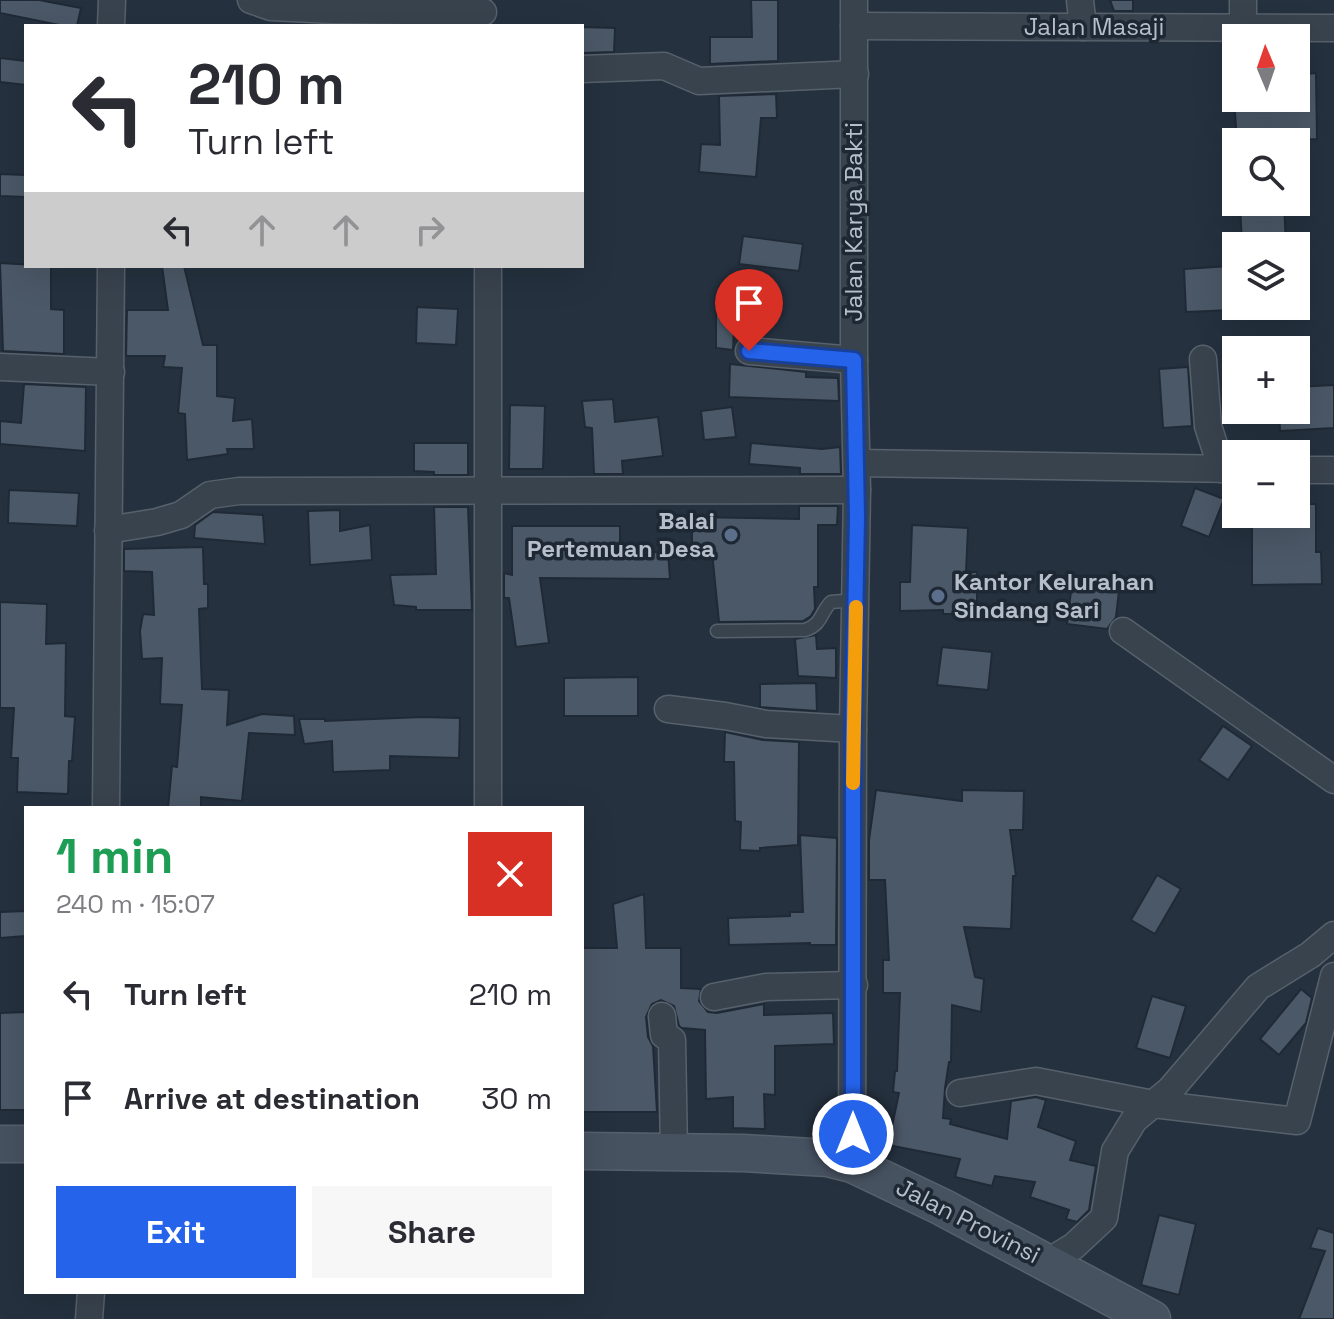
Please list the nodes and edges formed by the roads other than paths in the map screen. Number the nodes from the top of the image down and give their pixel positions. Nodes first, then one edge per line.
1 (112, 0) edge
2 (251, 0) edge
3 (854, 0) edge
4 (1080, 0) edge
5 (1243, 0) edge
6 (483, 13) edge
7 (111, 24) edge
8 (1243, 24) edge
9 (854, 26) junction
10 (1083, 27) junction
11 (1222, 28) edge
12 (1310, 28) edge
13 (1334, 28) edge
14 (584, 69) edge
15 (855, 74) junction
16 (111, 268) edge
17 (488, 268) edge
18 (749, 351) dead end
19 (1203, 359) dead end
20 (854, 360) junction
21 (0, 367) edge
22 (111, 372) junction
23 (1222, 455) edge
24 (857, 463) junction
25 (1222, 469) edge
26 (1310, 470) edge
27 (1334, 470) edge
28 (487, 490) junction
29 (857, 490) junction
30 (108, 530) junction
31 (856, 600) junction
32 (717, 631) dead end
33 (1123, 631) dead end
34 (668, 709) dead end
35 (853, 729) junction
36 (1334, 780) edge
37 (106, 806) edge
38 (488, 806) edge
39 (1334, 935) edge
40 (1334, 976) edge
41 (854, 985) junction
42 (714, 997) dead end
43 (662, 1016) dead end
44 (960, 1093) dead end
45 (1153, 1104) junction
46 (0, 1144) edge
47 (24, 1144) edge
48 (584, 1151) edge
49 (674, 1152) junction
50 (852, 1164) junction
51 (1048, 1262) junction
52 (91, 1294) edge
53 (89, 1319) edge
54 (1152, 1319) edge

1 - 7 street
2 - 6 street
3 - 9 street, Jalan Karya Bakti
4 - 10 street
5 - 8 street
9 - 10 street, Jalan Masaji
9 - 15 street, Jalan Karya Bakti
10 - 11 street, Jalan Masaji
12 - 13 street, Jalan Masaji
14 - 15 street
15 - 20 street, Jalan Karya Bakti
16 - 22 street
17 - 28 street
18 - 20 street
19 - 23 street
20 - 24 street, Jalan Karya Bakti
21 - 22 street
22 - 30 street
24 - 25 street
24 - 29 street, Jalan Karya Bakti
26 - 27 street
28 - 29 street
28 - 30 street
28 - 38 street
29 - 31 street, Jalan Karya Bakti
30 - 37 street
31 - 32 lane
31 - 35 street, Jalan Karya Bakti
33 - 36 street
34 - 35 street
35 - 41 street, Jalan Karya Bakti
39 - 45 street
40 - 45 street
41 - 42 street
41 - 50 street, Jalan Karya Bakti
43 - 49 street
44 - 45 street
45 - 51 street
46 - 47 main road
48 - 49 main road, Jalan Provinsi
49 - 50 main road, Jalan Provinsi
50 - 51 main road, Jalan Provinsi
51 - 54 main road, Jalan Provinsi
52 - 53 street

